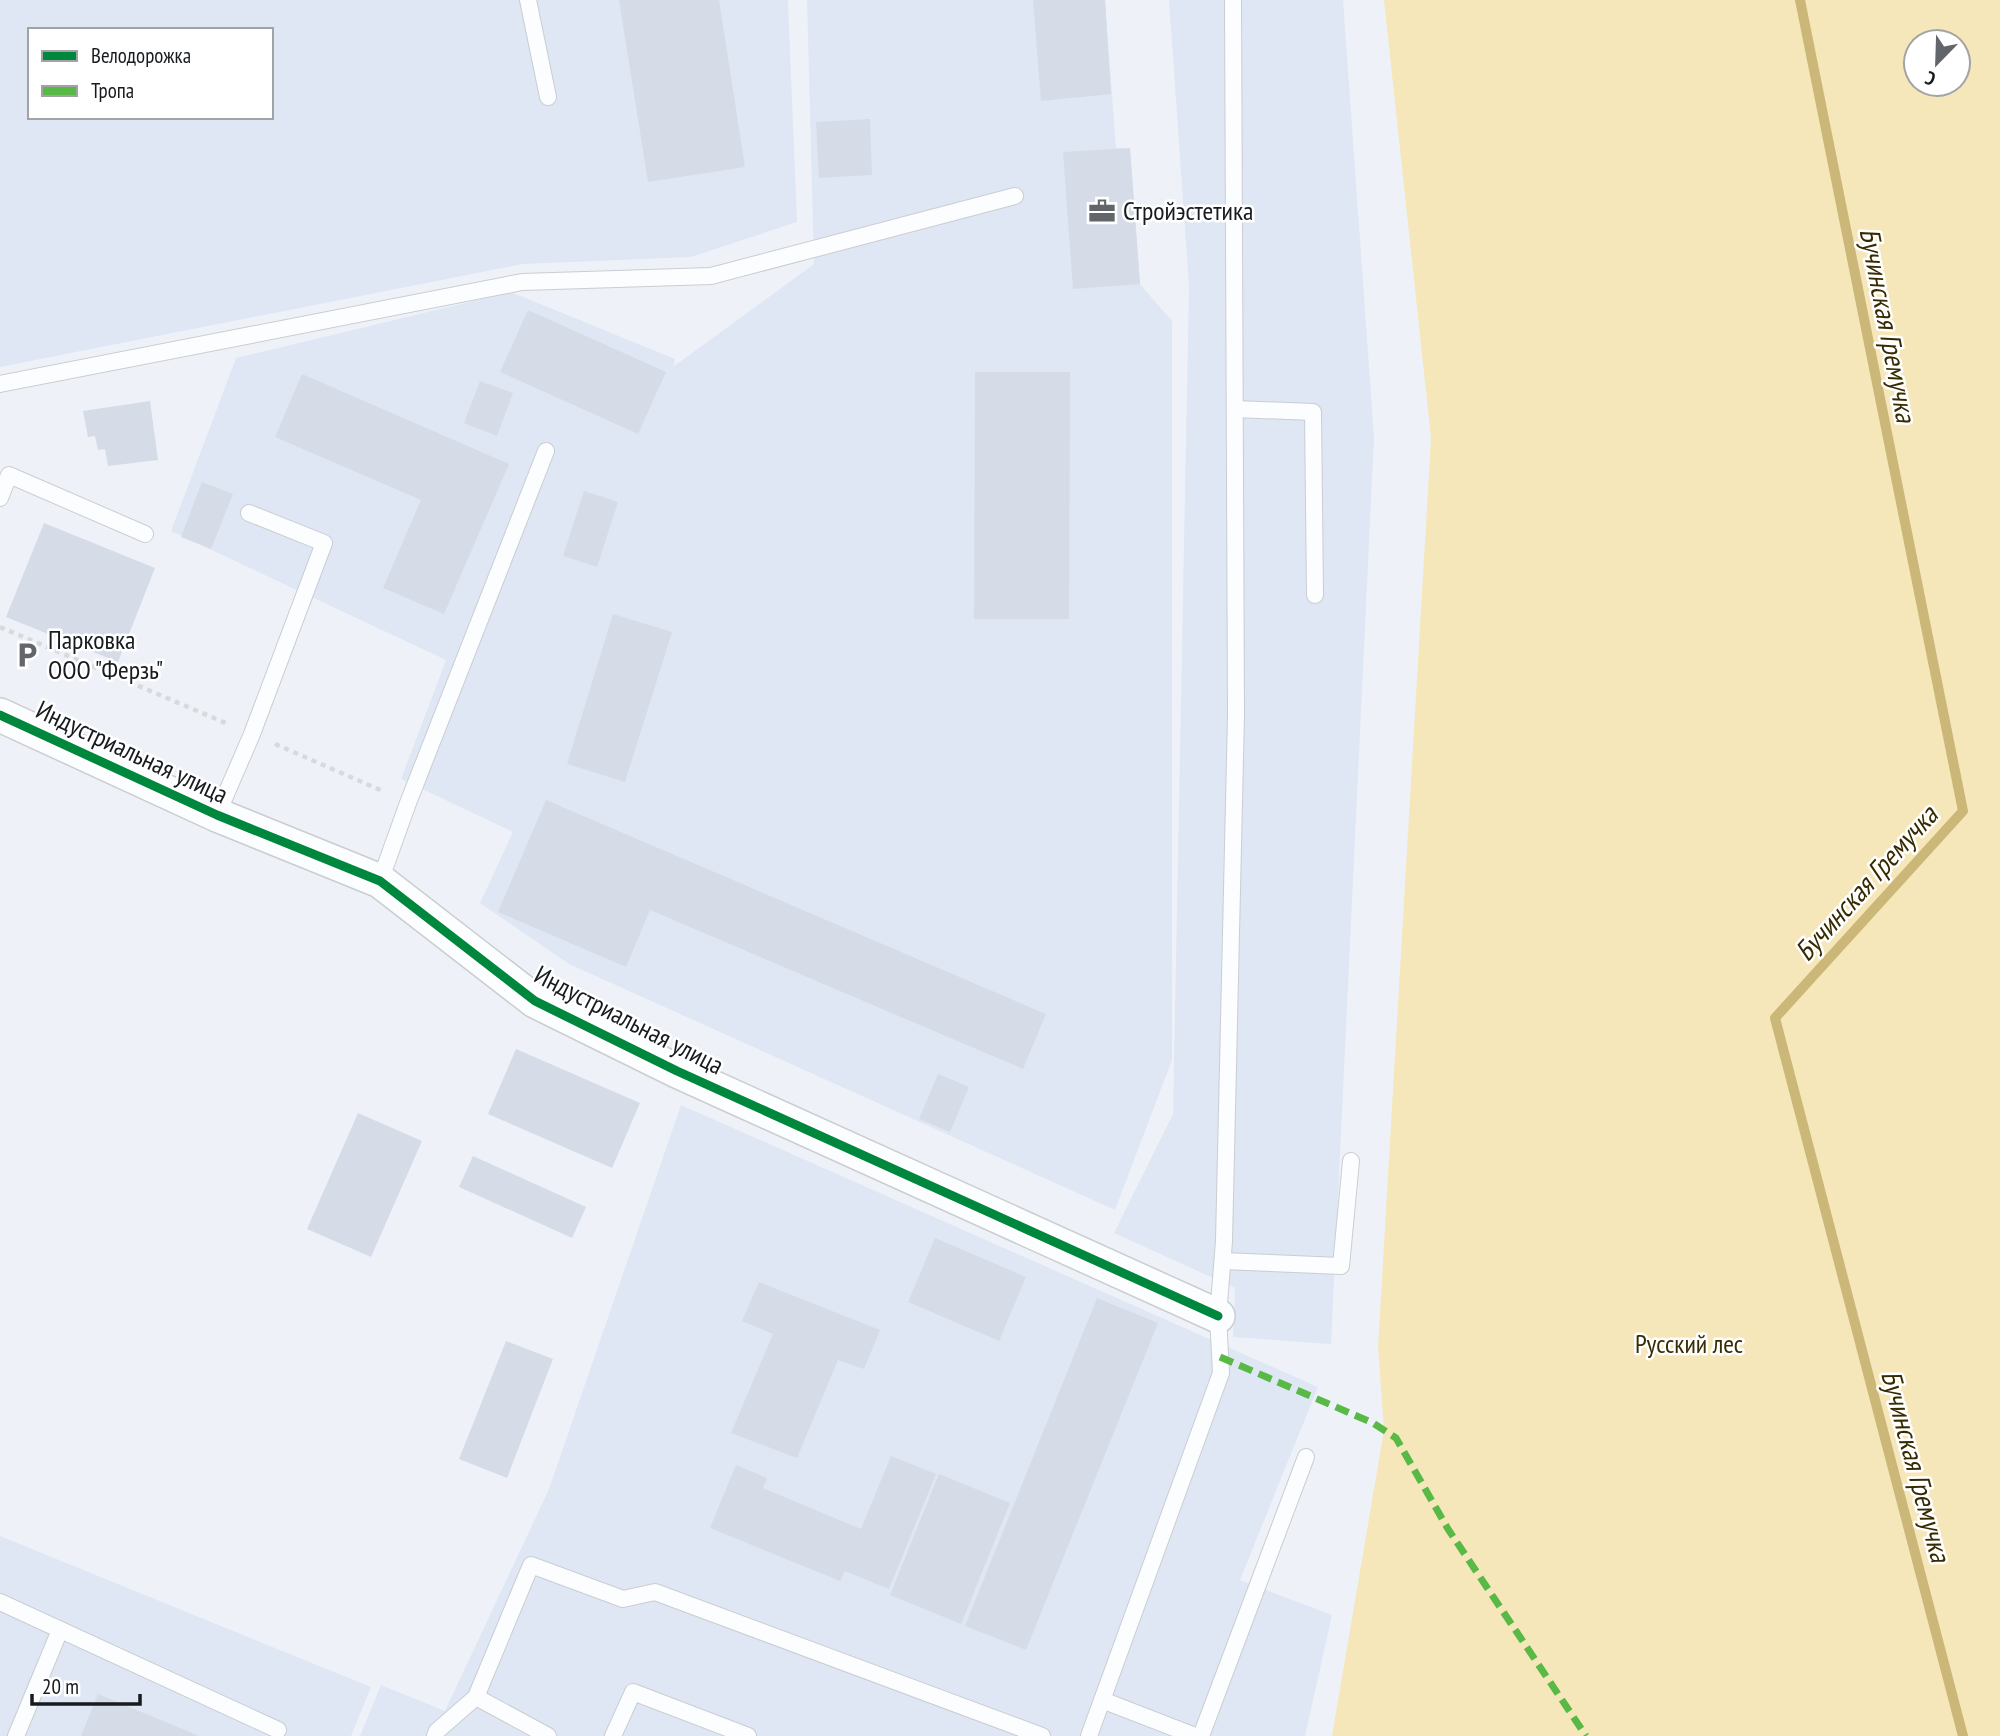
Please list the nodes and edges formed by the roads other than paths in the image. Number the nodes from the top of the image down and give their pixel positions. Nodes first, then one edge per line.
1 (528, 0) edge
2 (1233, 0) edge
3 (548, 97) dead end
4 (1015, 196) dead end
5 (0, 384) edge
6 (1235, 409) junction
7 (546, 451) dead end
8 (0, 498) edge
9 (249, 513) dead end
10 (145, 534) dead end
11 (1315, 595) dead end
12 (0, 715) edge
13 (217, 815) junction
14 (380, 881) junction
15 (1351, 1161) dead end
16 (1223, 1261) junction
17 (1219, 1316) junction
18 (1306, 1457) dead end
19 (0, 1602) edge
20 (60, 1630) junction
21 (476, 1697) junction
22 (1102, 1700) junction
23 (278, 1730) dead end
24 (16, 1736) edge
25 (435, 1736) edge
26 (548, 1736) edge
27 (613, 1736) edge
28 (748, 1736) edge
29 (1042, 1736) edge
30 (1089, 1736) edge
31 (1198, 1736) edge

1 - 3 lane
2 - 6 lane
4 - 5 lane
6 - 11 lane
6 - 16 lane
7 - 14 lane
8 - 10 lane
9 - 13 lane
12 - 13 street, Индустриальная улица
13 - 14 street, Индустриальная улица
14 - 17 street, Индустриальная улица
15 - 16 lane
16 - 17 lane
17 - 22 lane
18 - 31 lane
19 - 20 lane
20 - 23 lane
20 - 24 lane
21 - 25 lane
21 - 26 lane
21 - 29 lane
22 - 30 lane
22 - 31 lane
27 - 28 lane

